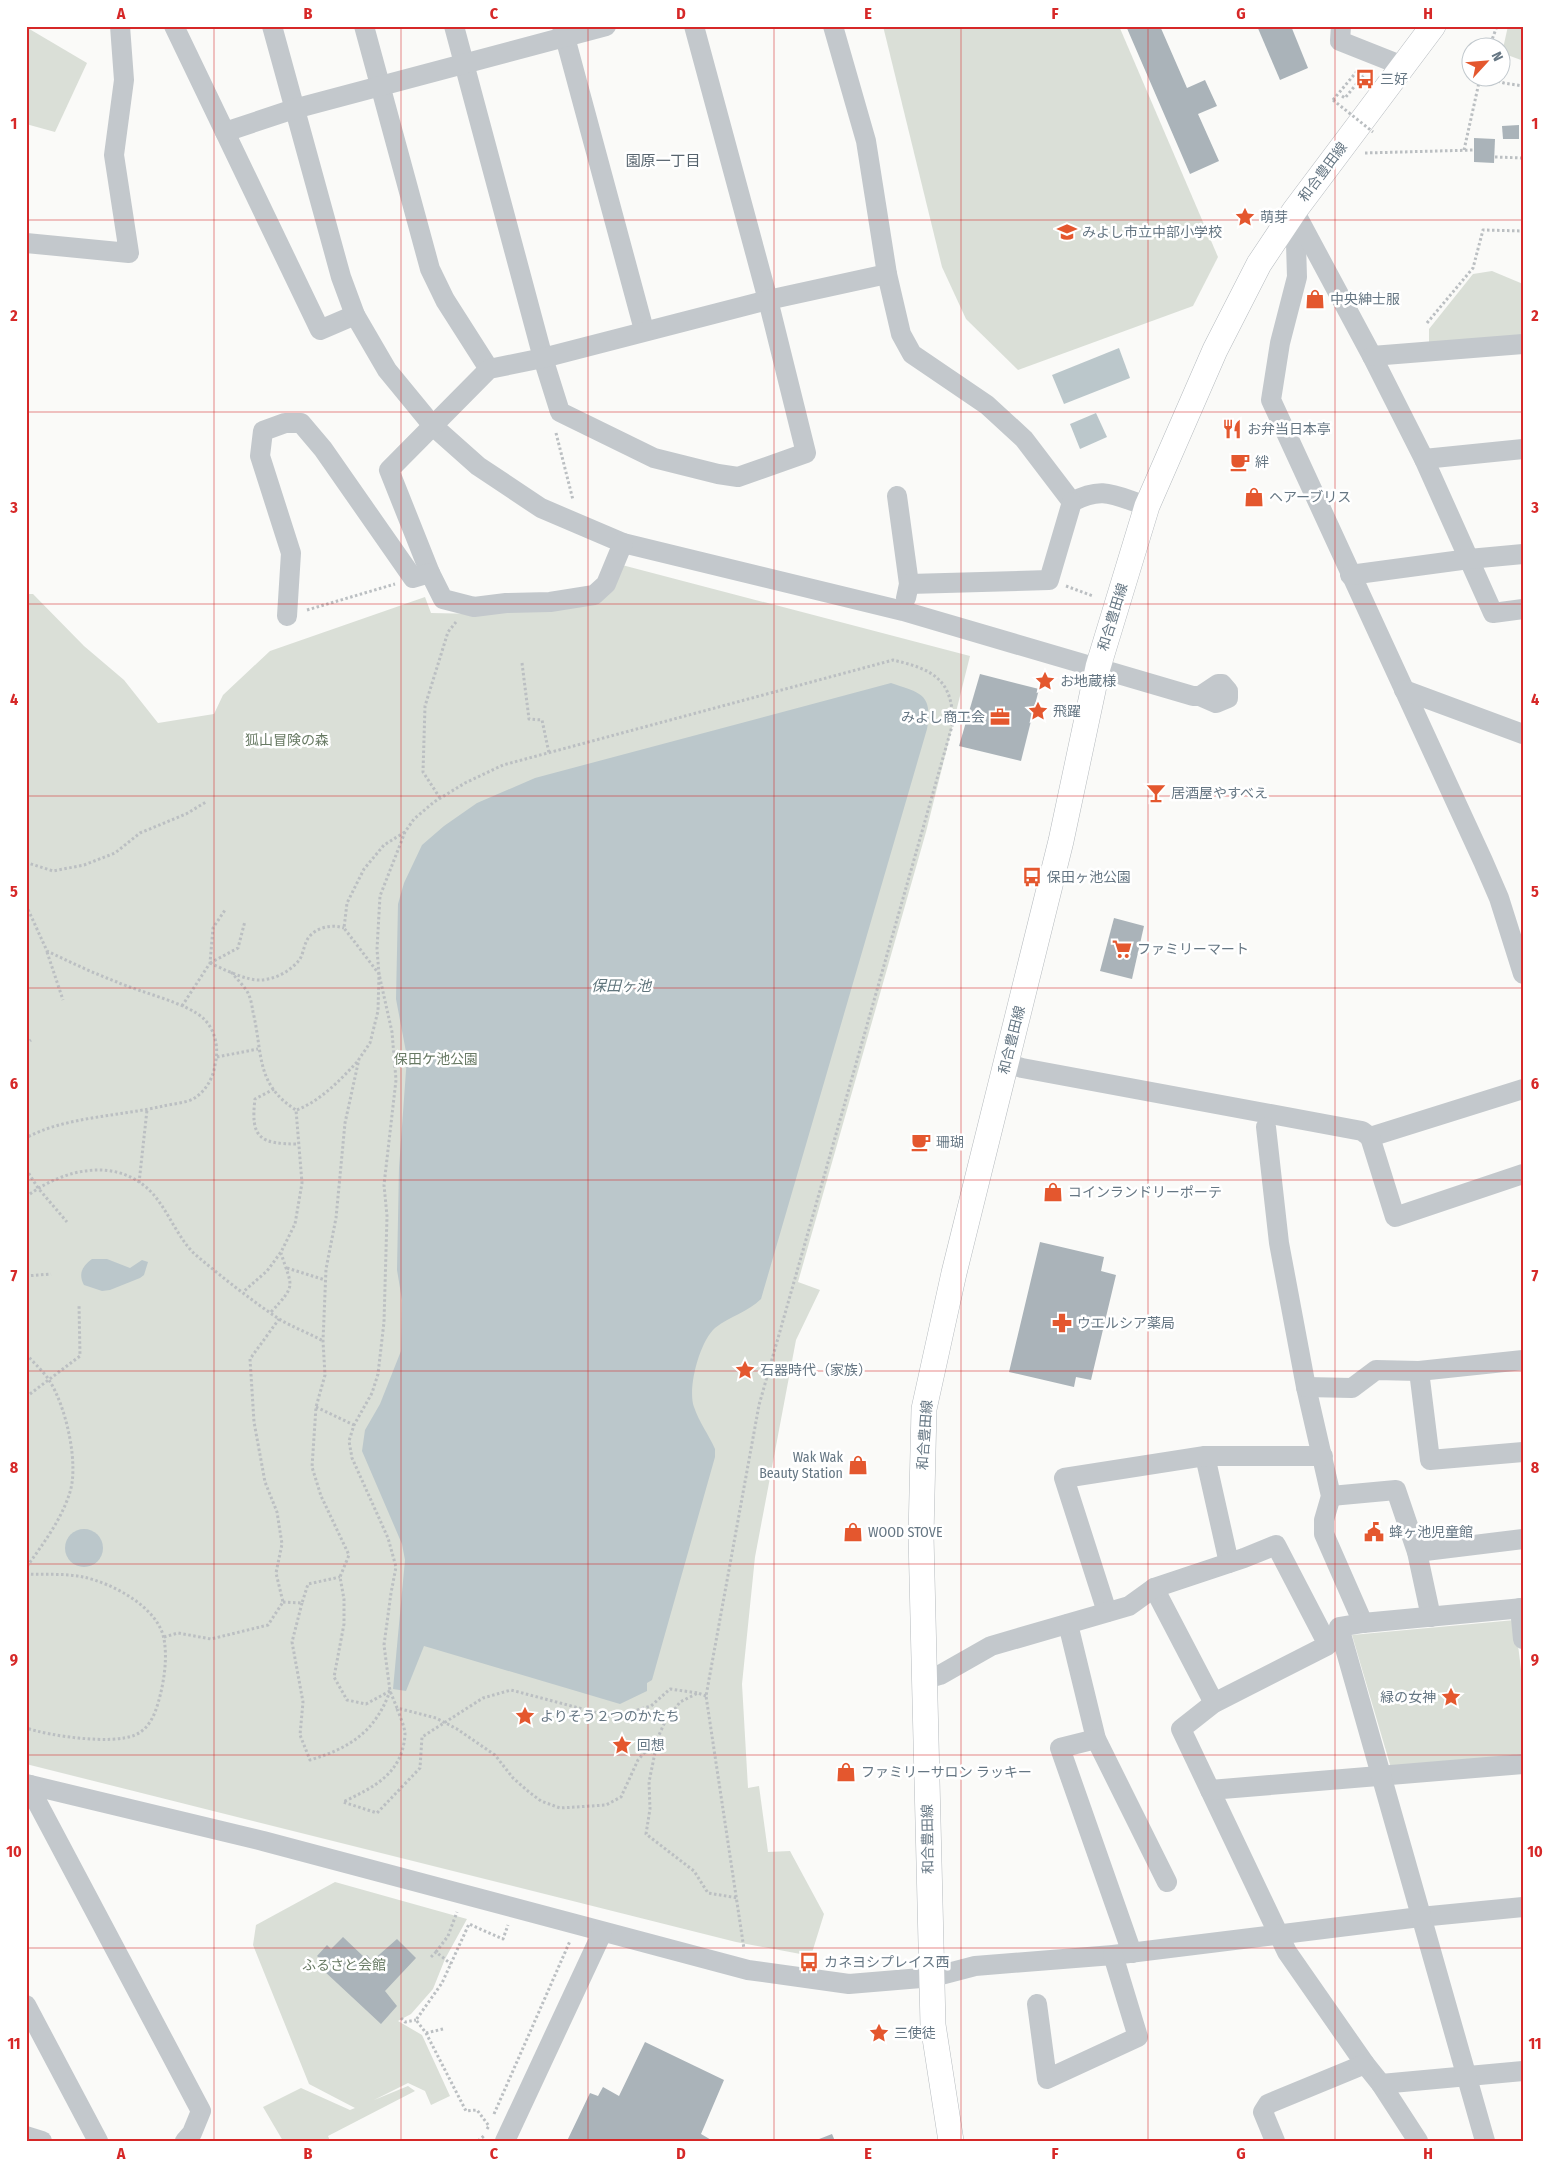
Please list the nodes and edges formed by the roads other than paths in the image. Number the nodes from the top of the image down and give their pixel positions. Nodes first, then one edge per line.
1 (120, 26) edge
2 (174, 26) edge
3 (272, 26) edge
4 (364, 26) edge
5 (454, 26) edge
6 (606, 26) edge
7 (694, 26) edge
8 (833, 26) edge
9 (1341, 26) edge
10 (1433, 26) edge
11 (564, 31) edge
12 (464, 64) junction
13 (1403, 66) junction
14 (381, 86) junction
15 (294, 109) junction
16 (225, 132) junction
17 (1294, 210) junction
18 (26, 243) edge
19 (887, 274) junction
20 (768, 300) junction
21 (355, 315) junction
22 (644, 330) junction
23 (1523, 344) edge
24 (1372, 356) junction
25 (543, 358) junction
26 (489, 369) junction
27 (433, 426) junction
28 (1523, 449) edge
29 (1424, 459) junction
30 (898, 496) dead end
31 (1072, 502) junction
32 (1147, 506) junction
33 (623, 543) junction
34 (1523, 554) edge
35 (1469, 558) junction
36 (1350, 575) junction
37 (422, 576) junction
38 (909, 584) junction
39 (1523, 609) edge
40 (903, 611) junction
41 (287, 616) road end
42 (1098, 667) junction
43 (1404, 690) junction
44 (1200, 696) dead end
45 (1523, 734) edge
46 (1523, 974) edge
47 (1006, 1063) junction
48 (1523, 1089) edge
49 (1266, 1128) dead end
50 (1370, 1137) junction
51 (1523, 1174) edge
52 (1523, 1360) edge
53 (1419, 1371) junction
54 (1306, 1387) junction
55 (1523, 1452) edge
56 (1205, 1456) junction
57 (1322, 1456) junction
58 (1331, 1496) junction
59 (1523, 1539) edge
60 (1418, 1552) junction
61 (1229, 1563) junction
62 (1154, 1588) junction
63 (1521, 1608) edge
64 (1107, 1612) junction
65 (1431, 1616) junction
66 (1363, 1623) junction
67 (1068, 1624) junction
68 (1523, 1639) edge
69 (926, 1679) junction
70 (1214, 1703) junction
71 (1096, 1739) junction
72 (1523, 1764) edge
73 (1381, 1777) junction
74 (28, 1785) edge
75 (1210, 1790) junction
76 (1167, 1882) dead end
77 (1523, 1907) edge
78 (1420, 1917) junction
79 (602, 1933) junction
80 (1279, 1935) junction
81 (1123, 1954) junction
82 (932, 1977) junction
83 (1037, 2004) dead end
84 (26, 2005) edge
85 (1365, 2064) junction
86 (1523, 2071) edge
87 (1467, 2077) junction
88 (1381, 2084) junction
89 (26, 2136) edge
90 (42, 2141) edge
91 (98, 2141) edge
92 (185, 2141) edge
93 (506, 2141) edge
94 (951, 2141) edge
95 (1275, 2141) edge
96 (1418, 2141) edge
97 (1485, 2141) edge

1 - 18 street
2 - 16 street
3 - 15 street
4 - 14 street
5 - 12 street
6 - 11 street
7 - 20 street
8 - 19 street
9 - 13 street
10 - 13 main road, 和合豊田線
11 - 12 street
11 - 22 street
12 - 14 street
12 - 25 street
13 - 17 main road, 和合豊田線
14 - 15 street
14 - 26 street
15 - 16 street
15 - 21 street
16 - 21 street
17 - 24 street
17 - 32 main road, 和合豊田線
17 - 36 street
19 - 20 street
19 - 31 street
20 - 22 street
20 - 25 street
21 - 27 street
22 - 25 street
23 - 24 street
24 - 29 street
25 - 26 street
26 - 27 street
27 - 33 street
27 - 37 street
28 - 29 street
29 - 35 street
30 - 38 street
31 - 32 street
31 - 38 street
32 - 42 main road, 和合豊田線
33 - 37 street
33 - 40 street
34 - 35 street
35 - 36 street
35 - 39 street
36 - 43 street
37 - 41 street
38 - 40 street
40 - 42 street
42 - 44 street
42 - 47 main road, 和合豊田線
43 - 45 street
43 - 46 street
47 - 50 street
47 - 69 main road, 和合豊田線
48 - 50 street
49 - 54 street
50 - 51 street
52 - 53 street
53 - 54 street
53 - 55 street
54 - 57 street
56 - 57 street
56 - 61 street
56 - 64 street
57 - 58 street
58 - 60 street
58 - 66 street
59 - 60 street
60 - 65 street
61 - 62 street
61 - 70 street
62 - 64 street
62 - 70 street
63 - 65 street
63 - 68 street
64 - 67 street
65 - 66 street
66 - 73 street
67 - 69 street
67 - 71 street
69 - 82 main road, 和合豊田線
70 - 75 street
71 - 76 street
71 - 81 street
72 - 73 street
73 - 75 street
73 - 78 street
74 - 79 street
74 - 92 street
75 - 80 street
77 - 78 street
78 - 80 street
78 - 87 street
79 - 82 street
79 - 93 street
80 - 81 street
80 - 85 street
81 - 82 street
81 - 83 street
82 - 94 main road, 和合豊田線
84 - 91 street
85 - 88 street
85 - 95 street
86 - 87 street
87 - 88 street
87 - 97 street
88 - 96 street
89 - 90 street

